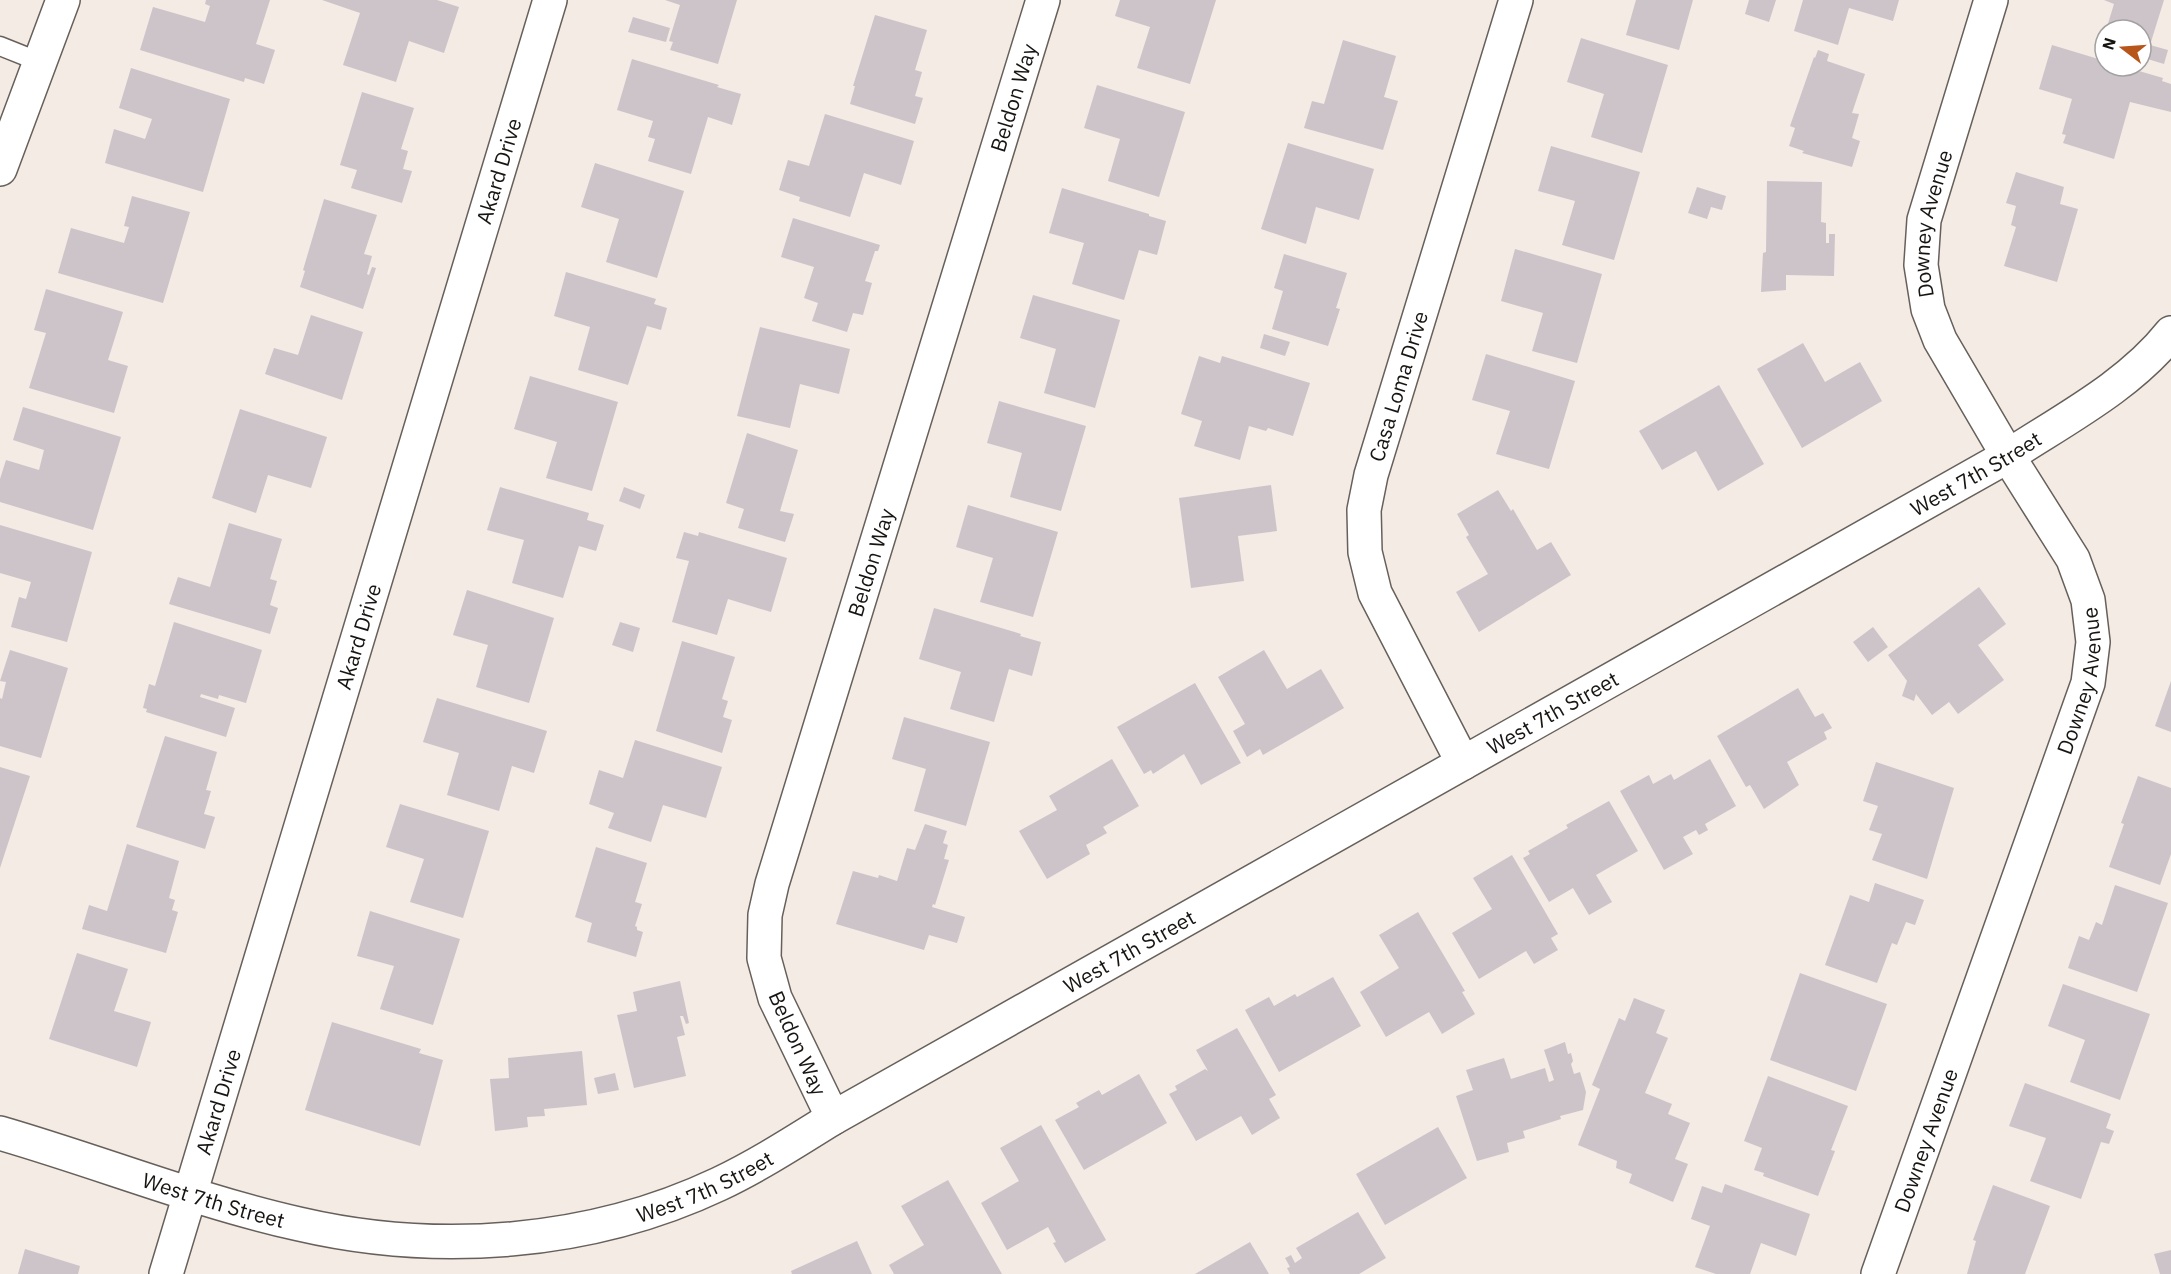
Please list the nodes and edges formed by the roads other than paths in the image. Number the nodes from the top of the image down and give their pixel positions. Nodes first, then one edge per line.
1 (63, 0) edge
2 (550, 0) edge
3 (1043, 0) edge
4 (1991, 0) edge
5 (1512, 1) edge
6 (0, 46) edge
7 (40, 62) junction
8 (0, 169) edge
9 (2171, 333) edge
10 (2008, 456) junction
11 (1463, 763) junction
12 (833, 1118) junction
13 (0, 1133) edge
14 (190, 1193) junction
15 (166, 1274) edge
16 (1878, 1274) edge

1 - 7 street
2 - 14 street, Akard Drive
3 - 12 street, Beldon Way
4 - 10 street, Downey Avenue
5 - 11 street, Casa Loma Drive
6 - 7 lane
7 - 8 street
9 - 10 street, West 7th Street
10 - 11 street, West 7th Street
10 - 16 street, Downey Avenue
11 - 12 street, West 7th Street
12 - 14 street, West 7th Street
13 - 14 street, West 7th Street
14 - 15 street, Akard Drive

